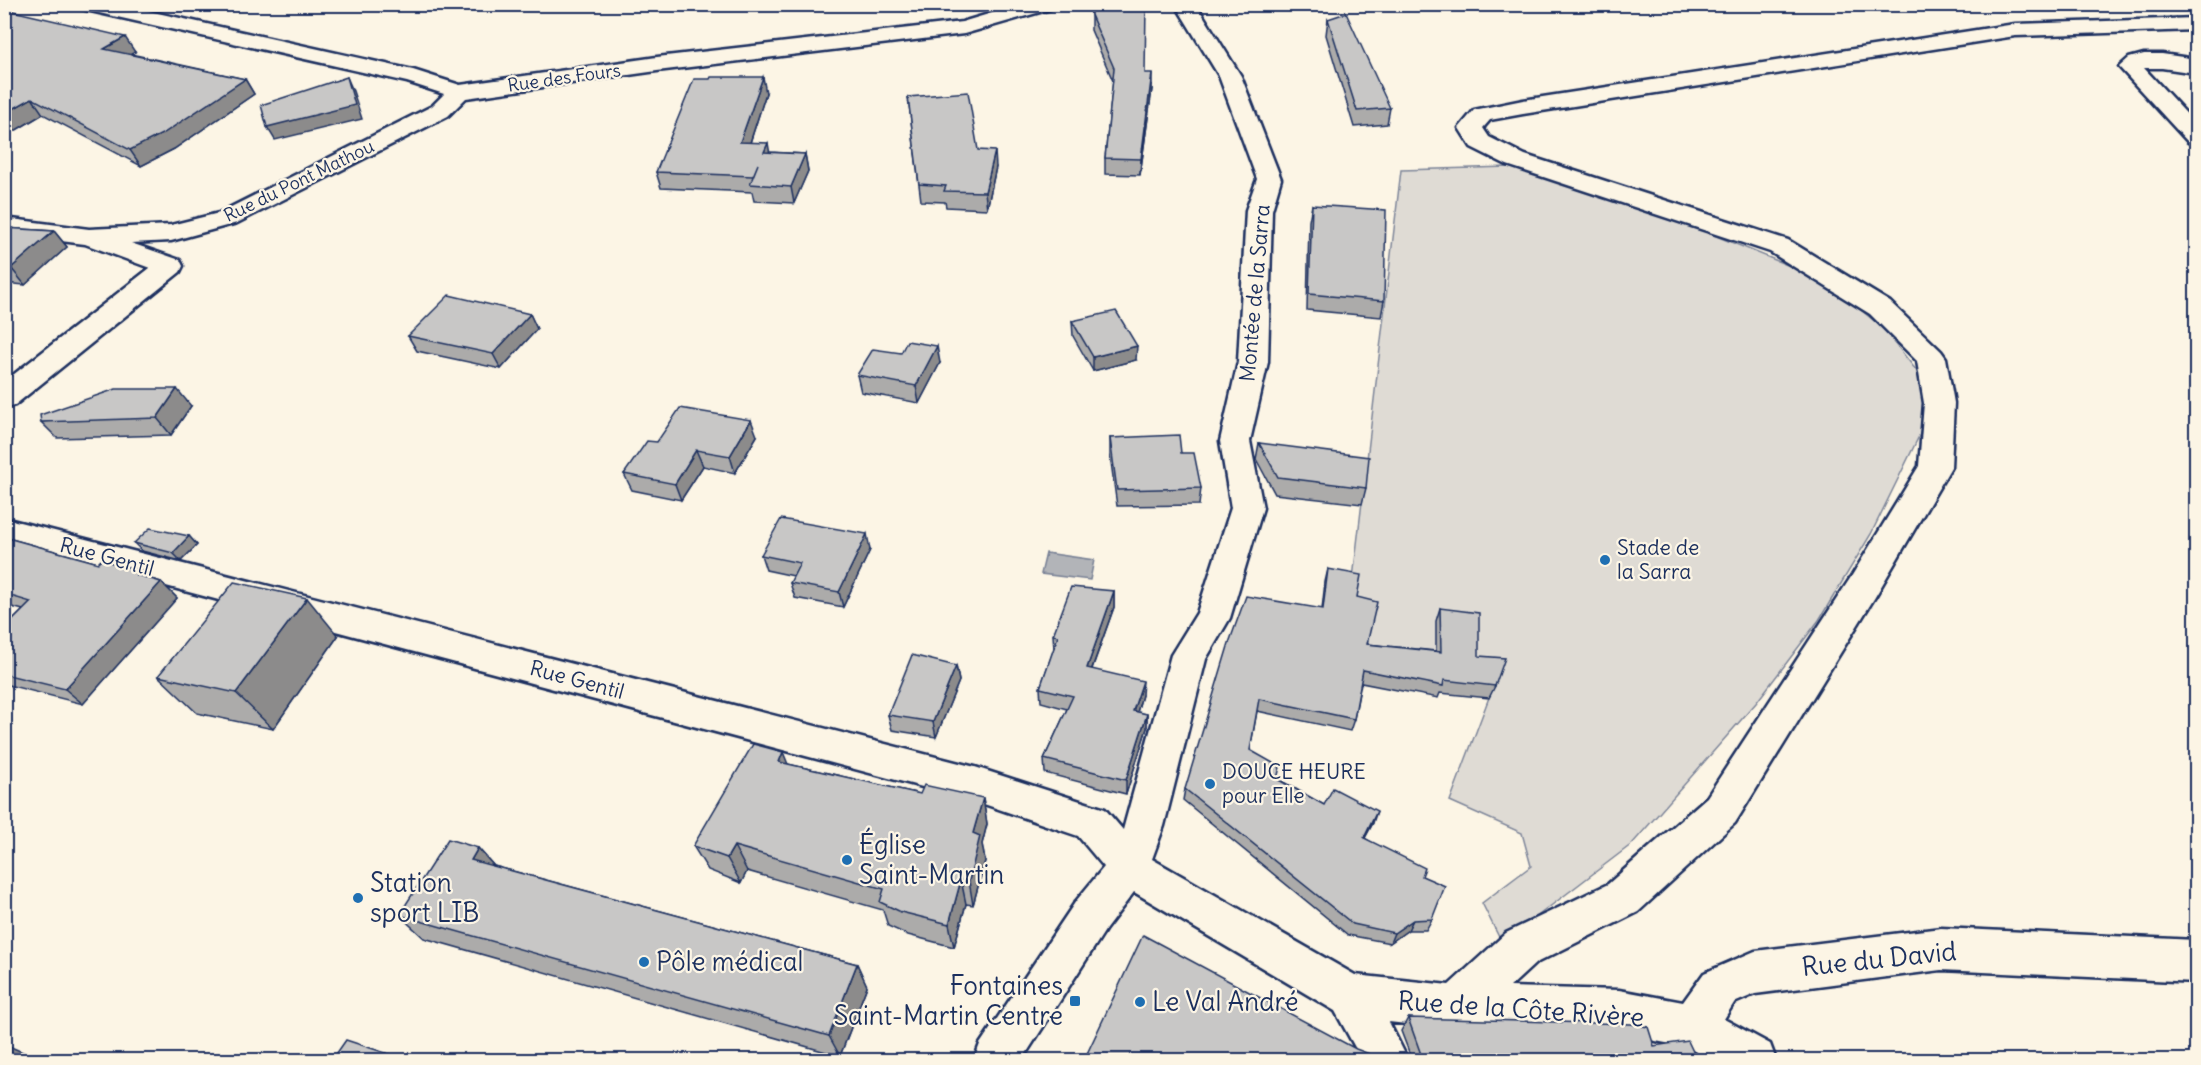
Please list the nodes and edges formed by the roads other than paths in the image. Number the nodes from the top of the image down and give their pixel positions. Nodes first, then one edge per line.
1 (86, 4) edge
2 (1047, 4) edge
3 (1185, 4) edge
4 (2196, 24) edge
5 (2196, 66) edge
6 (459, 92) junction
7 (2196, 137) edge
8 (4, 226) edge
9 (89, 237) junction
10 (4, 398) edge
11 (4, 530) edge
12 (1129, 867) junction
13 (2196, 961) edge
14 (1350, 996) junction
15 (1457, 1008) junction
16 (1693, 1026) junction
17 (996, 1060) edge
18 (1386, 1060) edge
19 (1754, 1060) edge

1 - 6 street, Rue des Fours
2 - 6 street, Rue des Fours
3 - 12 street, Montée de la Sarra
4 - 15 street
5 - 7 street
6 - 9 street, Rue du Pont Mathou
8 - 9 street
9 - 10 street
11 - 12 street, Rue Gentil
12 - 14 street, Rue Gentil
12 - 17 street, Montée de la Sarra
13 - 16 street, Rue du David
14 - 15 street, Rue de la Côte Rivère
14 - 18 street
15 - 16 street, Rue de la Côte Rivère
16 - 19 street, Rue de la Côte Rivère

